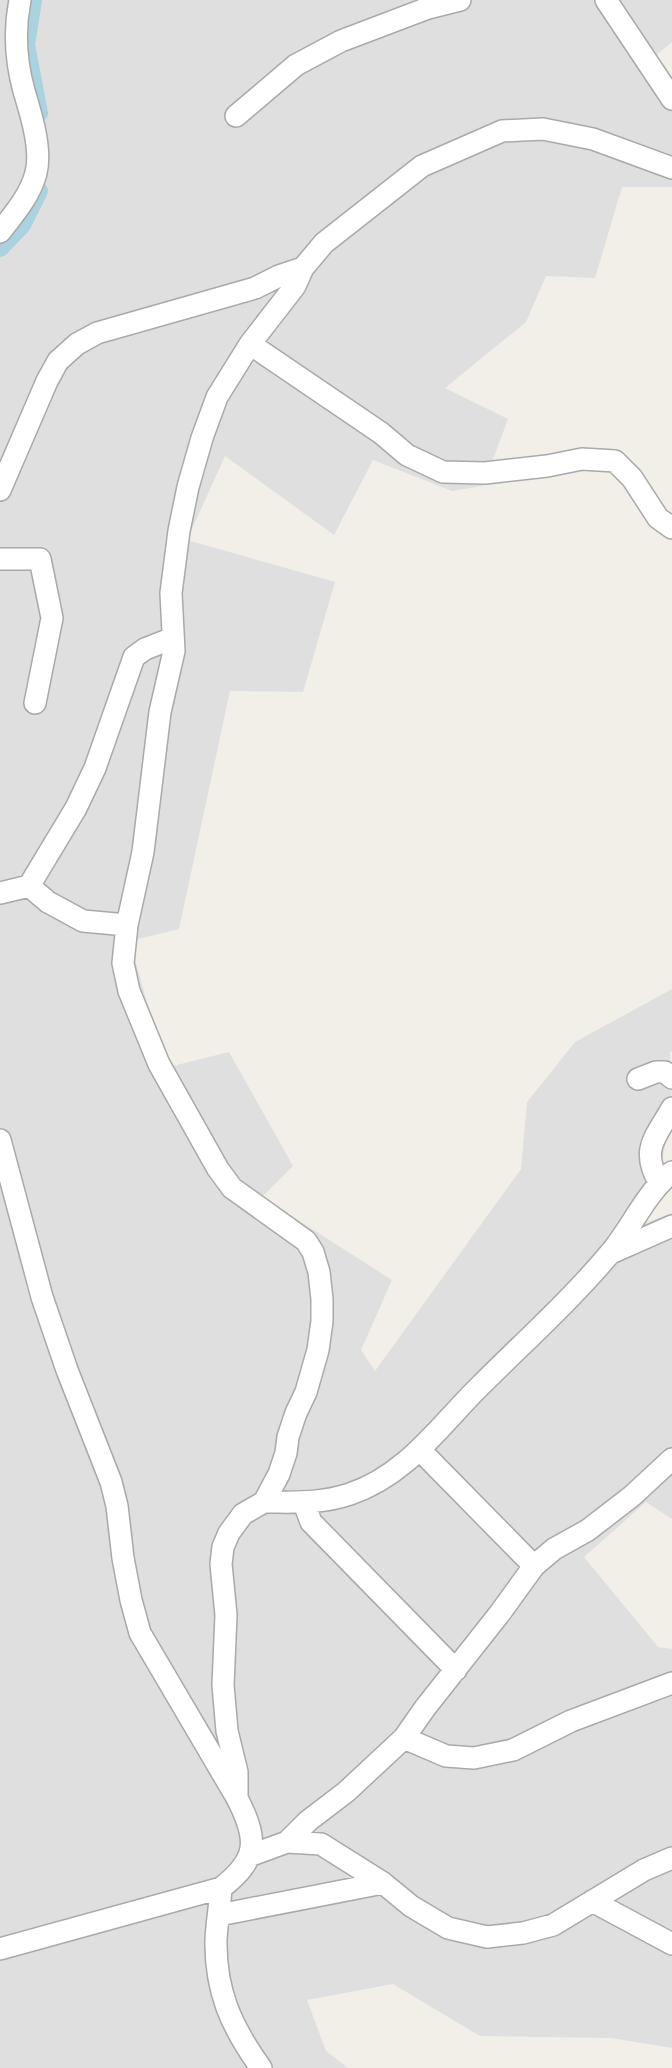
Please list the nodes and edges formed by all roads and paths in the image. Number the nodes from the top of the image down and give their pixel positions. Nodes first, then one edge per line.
1 (20, 0) edge
2 (460, 0) edge
3 (606, 0) edge
4 (672, 99) edge
5 (236, 116) dead end
6 (672, 168) edge
7 (0, 232) edge
8 (303, 268) junction
9 (250, 344) junction
10 (0, 490) edge
11 (672, 528) edge
12 (0, 559) edge
13 (173, 638) junction
14 (35, 703) dead end
15 (29, 886) junction
16 (0, 893) edge
17 (127, 925) junction
18 (672, 1078) edge
19 (638, 1079) dead end
20 (672, 1108) edge
21 (0, 1140) edge
22 (666, 1177) edge
23 (672, 1226) edge
24 (610, 1253) junction
25 (420, 1450) junction
26 (672, 1459) edge
27 (264, 1502) junction
28 (304, 1503) junction
29 (534, 1566) junction
30 (456, 1670) junction
31 (672, 1683) edge
32 (404, 1738) junction
33 (237, 1798) junction
34 (287, 1842) junction
35 (249, 1856) junction
36 (672, 1858) edge
37 (383, 1883) junction
38 (221, 1887) junction
39 (592, 1901) junction
40 (219, 1915) junction
41 (672, 1944) edge
42 (0, 1949) edge
43 (261, 2068) edge

1 - 7 street
2 - 5 street
3 - 4 street
6 - 8 street
8 - 9 street
8 - 10 street
9 - 11 street
9 - 13 street
12 - 14 street
13 - 15 street
13 - 17 street
15 - 16 street
15 - 17 street
17 - 27 street
18 - 19 street
20 - 22 street
21 - 33 street
22 - 24 street
23 - 24 street
24 - 25 street
25 - 28 street
25 - 29 street
26 - 29 street
27 - 28 street
27 - 33 street
28 - 30 street
29 - 30 street
30 - 32 street
31 - 32 street
32 - 34 street
33 - 35 street
34 - 35 street
34 - 37 street
35 - 38 street
36 - 39 street
37 - 39 street
37 - 40 street
38 - 40 street
38 - 42 street
39 - 41 street
40 - 43 street

